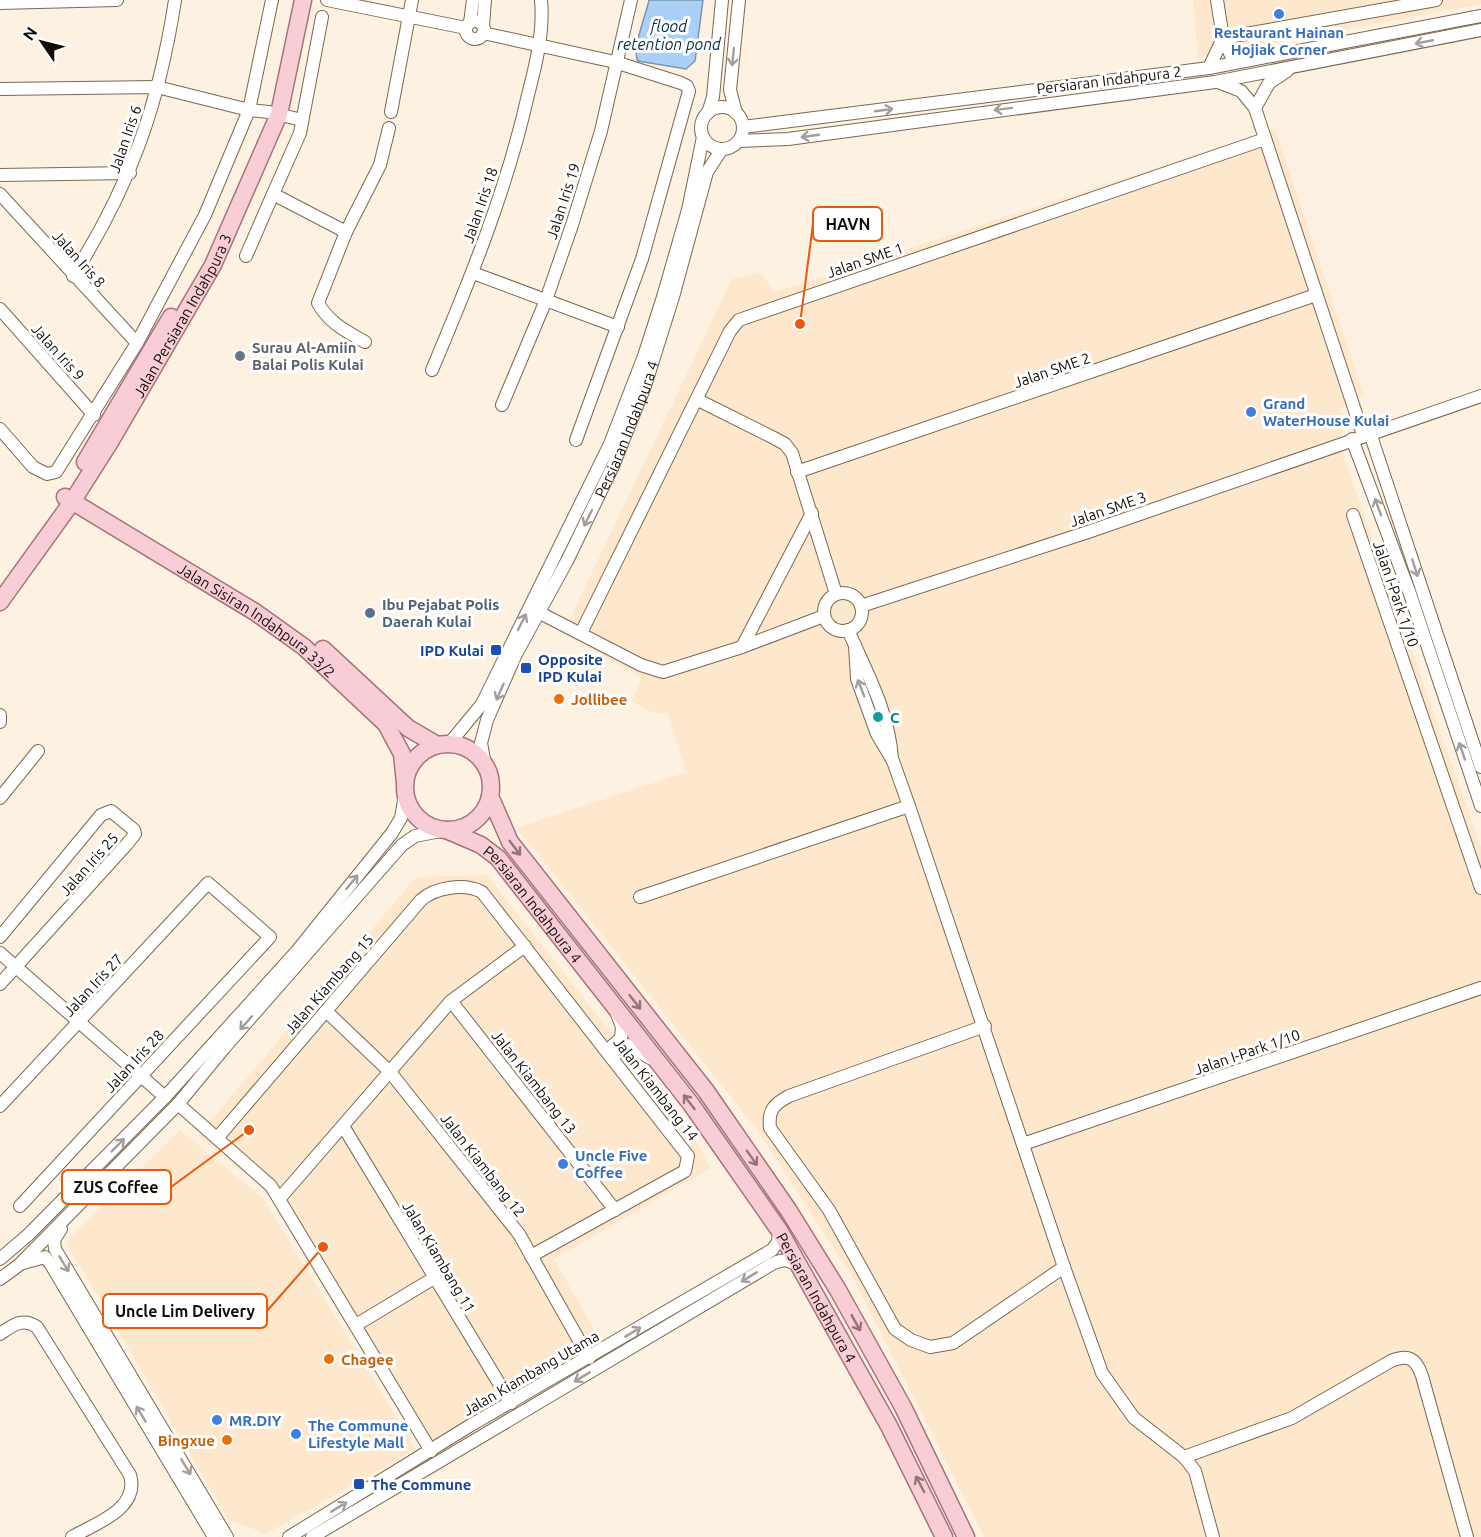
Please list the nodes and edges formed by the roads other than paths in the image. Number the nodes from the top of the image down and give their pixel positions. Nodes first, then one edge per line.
1 (117, 0) edge
2 (175, 0) edge
3 (272, 0) edge
4 (292, 0) edge
5 (303, 0) edge
6 (327, 0) edge
7 (412, 0) edge
8 (473, 0) edge
9 (485, 0) edge
10 (541, 0) edge
11 (631, 0) edge
12 (722, 0) edge
13 (739, 0) edge
14 (1217, 0) edge
15 (1436, 0) edge
16 (0, 3) edge
17 (1481, 16) edge
18 (322, 17) dead end
19 (408, 17) junction
20 (476, 28) junction
21 (1481, 30) edge
22 (1223, 38) junction
23 (539, 45) junction
24 (615, 62) junction
25 (1234, 62) junction
26 (1293, 67) junction
27 (1209, 68) junction
28 (1215, 82) junction
29 (157, 87) junction
30 (0, 89) edge
31 (1255, 108) junction
32 (249, 110) junction
33 (391, 112) dead end
34 (274, 113) junction
35 (708, 113) junction
36 (736, 113) junction
37 (302, 120) junction
38 (743, 127) junction
39 (389, 128) dead end
40 (703, 137) junction
41 (1265, 139) junction
42 (739, 141) junction
43 (722, 149) junction
44 (129, 173) junction
45 (0, 176) edge
46 (0, 194) edge
47 (273, 194) junction
48 (346, 232) junction
49 (246, 256) dead end
50 (473, 273) junction
51 (73, 276) junction
52 (1316, 295) junction
53 (546, 300) junction
54 (0, 309) edge
55 (618, 327) junction
56 (365, 342) dead end
57 (137, 343) junction
58 (432, 370) dead end
59 (1481, 396) edge
60 (698, 400) junction
61 (502, 405) dead end
62 (94, 415) junction
63 (0, 429) edge
64 (1362, 436) junction
65 (576, 440) dead end
66 (798, 472) junction
67 (71, 495) junction
68 (812, 513) junction
69 (1353, 516) dead end
70 (0, 583) edge
71 (836, 594) junction
72 (0, 602) edge
73 (861, 606) junction
74 (540, 613) junction
75 (824, 616) junction
76 (848, 630) junction
77 (581, 633) junction
78 (742, 647) junction
79 (0, 715) edge
80 (0, 722) edge
81 (443, 744) junction
82 (38, 751) dead end
83 (485, 765) junction
84 (1481, 767) edge
85 (405, 789) junction
86 (489, 796) junction
87 (0, 798) edge
88 (909, 806) junction
89 (1481, 806) edge
90 (446, 830) junction
91 (1481, 888) edge
92 (482, 892) joint
93 (640, 897) dead end
94 (0, 937) edge
95 (270, 937) joint
96 (525, 946) junction
97 (0, 953) edge
98 (16, 967) junction
99 (0, 984) edge
100 (1481, 988) edge
101 (451, 1001) junction
102 (615, 1007) junction
103 (326, 1011) junction
104 (79, 1022) junction
105 (985, 1026) junction
106 (610, 1054) junction
107 (661, 1066) junction
108 (390, 1072) junction
109 (142, 1076) junction
110 (165, 1097) junction
111 (178, 1104) junction
112 (0, 1106) edge
113 (343, 1126) junction
114 (218, 1137) junction
115 (1023, 1144) junction
116 (280, 1198) junction
117 (20, 1206) dead end
118 (615, 1210) junction
119 (71, 1213) junction
120 (779, 1230) junction
121 (531, 1257) junction
122 (0, 1259) edge
123 (19, 1265) junction
124 (801, 1268) junction
125 (1064, 1268) junction
126 (434, 1278) junction
127 (0, 1279) edge
128 (356, 1326) junction
129 (0, 1334) edge
130 (589, 1358) junction
131 (511, 1403) junction
132 (431, 1451) junction
133 (1184, 1457) junction
134 (72, 1537) edge
135 (214, 1537) edge
136 (227, 1537) edge
137 (289, 1537) edge
138 (312, 1537) edge
139 (944, 1537) edge
140 (966, 1537) edge
141 (1213, 1537) edge
142 (1467, 1537) edge

1 - 16 street
2 - 29 street, Jalan Iris 6
3 - 32 street
4 - 34 main road, Jalan Persiaran Indahpura 3
5 - 34 main road, Jalan Persiaran Indahpura 3
6 - 19 street
7 - 19 street
8 - 20 street
9 - 20 street
10 - 23 street, Jalan Iris 18
11 - 24 street, Jalan Iris 19
12 - 35 street
13 -> 36 street
14 - 22 street
15 - 22 street
17 - 25 street, Persiaran Indahpura 2
18 - 37 street
19 - 20 street
19 - 33 street
20 - 23 street
21 -> 26 street, Persiaran Indahpura 2
22 - 25 street
22 - 27 street
23 - 24 street
23 - 50 street, Jalan Iris 18
24 - 53 street, Jalan Iris 19
24 - 55 street
25 - 27 street, Persiaran Indahpura 2
26 - 28 street, Persiaran Indahpura 2
26 - 31 street
38 -> 27 street, Persiaran Indahpura 2
28 - 31 street
28 -> 42 street, Persiaran Indahpura 2
29 - 30 street
29 - 32 street
29 - 44 street, Jalan Iris 6
31 - 41 street
32 - 34 street
32 - 57 street
34 - 37 street
34 - 67 main road, Jalan Persiaran Indahpura 3
35 - 36 street
35 - 40 street
36 - 38 street
37 - 47 street
38 - 42 street
39 - 48 street
40 - 43 street
81 -> 40 street, Persiaran Indahpura 4
41 - 52 street
41 - 60 street, Jalan SME 1
42 - 43 street
43 -> 74 street, Persiaran Indahpura 4
44 - 45 street
44 - 51 street, Jalan Iris 6
46 - 51 street, Jalan Iris 8
47 - 48 street
47 - 49 street
48 - 56 street
50 - 53 street
50 - 58 street, Jalan Iris 18
51 - 57 street, Jalan Iris 8
52 - 64 street
52 - 66 street, Jalan SME 2
53 - 55 street
53 - 61 street, Jalan Iris 19
54 - 62 street, Jalan Iris 9
55 - 65 street
57 - 62 street
59 - 64 street, Jalan SME 3
60 - 66 street
60 - 77 street, Jalan SME 1
62 - 63 street
64 - 73 street, Jalan SME 3
64 -> 84 street
89 -> 64 street
66 - 68 street
67 - 70 main road, Jalan Persiaran Indahpura 3
67 - 72 main road, Jalan Persiaran Indahpura 3
67 - 81 main road, Jalan Sisiran Indahpura 33/2
67 - 85 main road, Jalan Sisiran Indahpura 33/2
68 - 71 street
68 - 78 street
69 - 91 street, Jalan I-Park 1/10
71 - 73 street
71 - 75 street
73 - 76 street
74 - 77 street
74 -> 83 street, Persiaran Indahpura 4
75 - 76 street
75 - 78 street
76 - 88 street
77 - 78 street
79 - 80 street
81 - 83 main road
81 - 85 main road
82 - 87 street
83 - 86 main road
85 - 90 main road
110 -> 85 street
86 - 90 main road
86 -> 140 main road
88 - 93 street
88 - 105 street
90 - 102 main road, Persiaran Indahpura 4
90 -> 111 street
92 - 96 street, Jalan Kiambang 14
92 - 103 street, Jalan Kiambang 15
94 - 98 street, Jalan Iris 25
95 - 104 street, Jalan Iris 27
95 - 109 street, Jalan Iris 28
96 - 101 street
96 - 106 street, Jalan Kiambang 14
97 - 98 street
98 - 99 street, Jalan Iris 25
98 - 104 street
100 - 115 street, Jalan I-Park 1/10
101 - 108 street
101 - 118 street, Jalan Kiambang 13
102 - 106 street
102 - 107 main road, Persiaran Indahpura 4
103 - 108 street, Jalan Kiambang 12
103 - 114 street, Jalan Kiambang 15
104 - 109 street
104 - 112 street, Jalan Iris 27
105 - 115 street
105 - 125 street
106 - 107 street
106 - 118 street, Jalan Kiambang 14
120 -> 107 main road, Persiaran Indahpura 4
108 - 113 street
108 - 121 street, Jalan Kiambang 12
109 - 110 street
109 - 117 street, Jalan Iris 28
122 -> 110 street
111 - 114 street
111 - 119 street
113 - 116 street
113 - 126 street, Jalan Kiambang 11
114 - 116 street
115 - 125 street
116 - 128 street
118 - 121 street, Jalan Kiambang 14
119 - 123 street
119 -> 136 street
120 - 124 main road, Persiaran Indahpura 4
130 -> 120 street, Jalan Kiambang Utama
121 - 130 street, Jalan Kiambang 12
123 - 127 street
135 -> 123 street
124 -> 138 street, Jalan Kiambang Utama
139 -> 124 main road, Persiaran Indahpura 4
125 - 133 street
126 - 128 street
126 - 131 street, Jalan Kiambang 11
128 - 132 street
129 - 134 street
130 - 131 street, Jalan Kiambang Utama
131 - 132 street, Jalan Kiambang Utama
137 -> 132 street, Jalan Kiambang Utama
133 - 141 street
133 - 142 street

